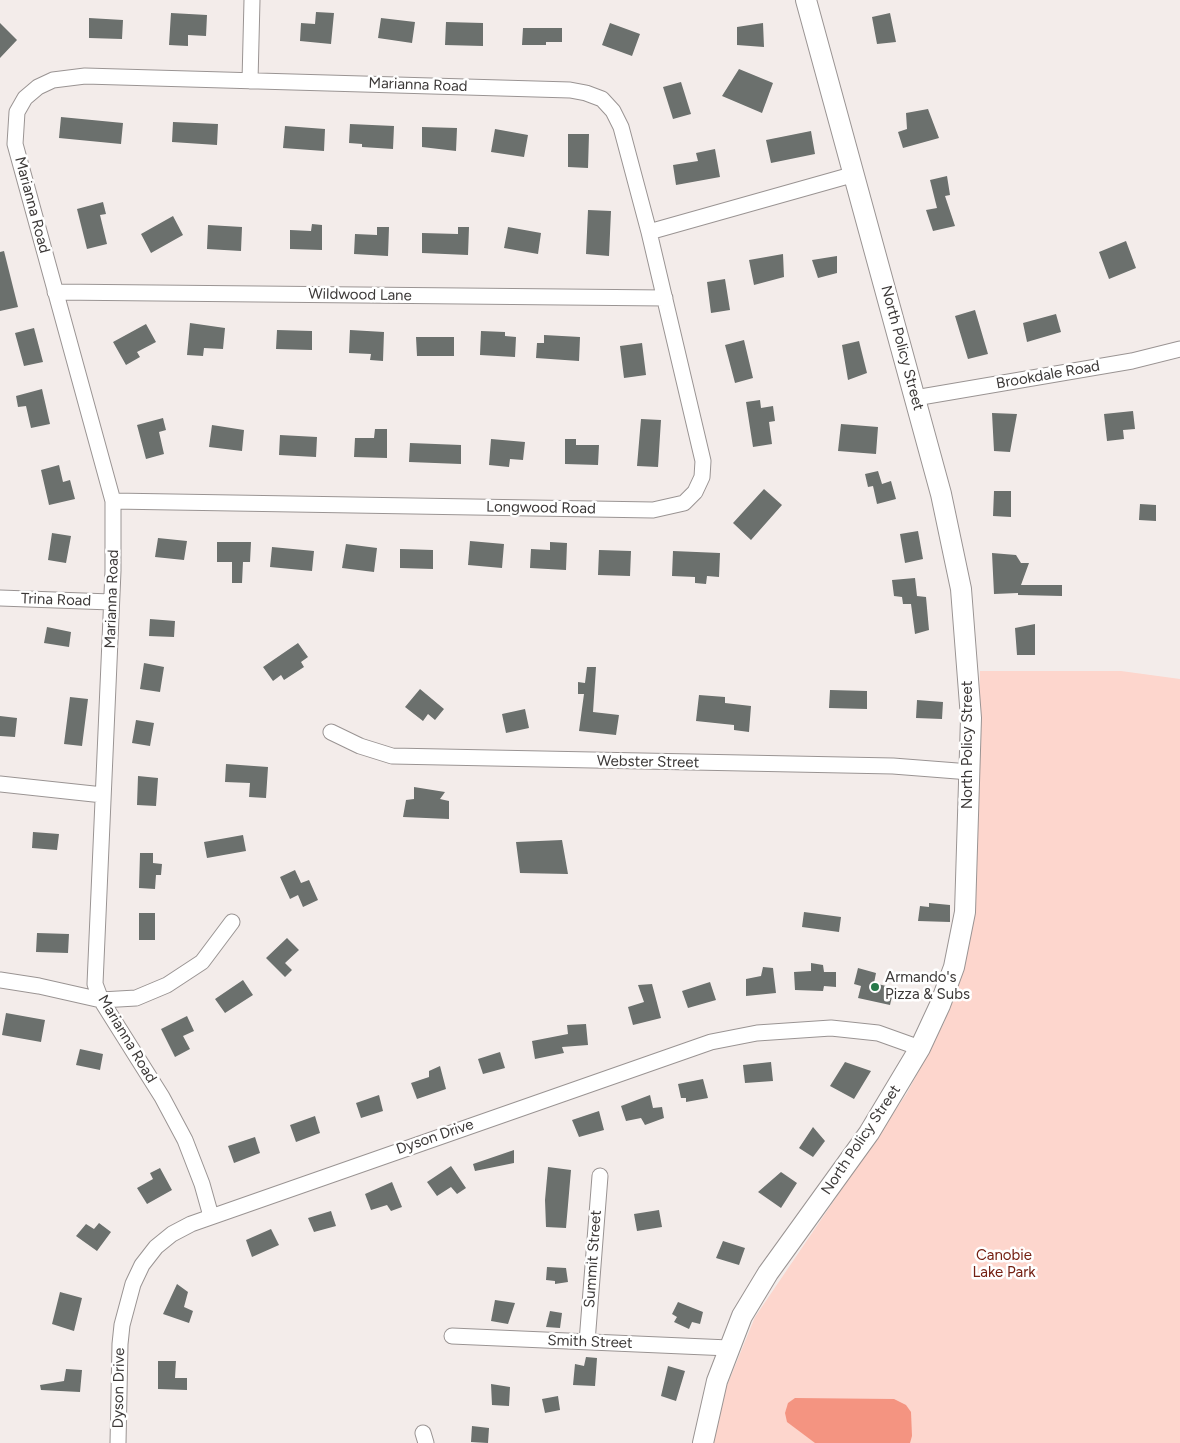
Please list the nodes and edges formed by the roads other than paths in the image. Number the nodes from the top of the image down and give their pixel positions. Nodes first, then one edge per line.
1 (252, 0) edge
2 (806, 0) edge
3 (250, 80) junction
4 (855, 174) junction
5 (648, 232) junction
6 (55, 292) junction
7 (665, 298) junction
8 (1180, 349) edge
9 (915, 398) junction
10 (113, 501) junction
11 (0, 598) edge
12 (111, 602) junction
13 (331, 732) dead end
14 (970, 772) junction
15 (0, 784) edge
16 (103, 795) junction
17 (232, 922) dead end
18 (0, 980) edge
19 (101, 1000) junction
20 (920, 1048) junction
21 (600, 1176) dead end
22 (212, 1216) junction
23 (452, 1336) dead end
24 (587, 1342) junction
25 (728, 1348) junction
26 (118, 1443) edge
27 (702, 1443) edge

1 - 3 street
2 - 4 street, North Policy Street
3 - 5 street, Marianna Road
3 - 6 street, Marianna Road
4 - 5 street
4 - 9 street, North Policy Street
5 - 7 street, Longwood Road
6 - 7 street, Wildwood Lane
6 - 10 street, Marianna Road
7 - 10 street, Longwood Road
8 - 9 street, Brookdale Road
9 - 14 street, North Policy Street
10 - 12 street, Marianna Road
11 - 12 street, Trina Road
12 - 16 street, Marianna Road
13 - 14 street, Webster Street
14 - 20 street, North Policy Street
15 - 16 street
16 - 19 street, Marianna Road
17 - 19 street
18 - 19 street
19 - 22 street, Marianna Road
20 - 22 street, Dyson Drive
20 - 25 street, North Policy Street
21 - 24 street, Summit Street
22 - 26 street, Dyson Drive
23 - 24 street, Smith Street
24 - 25 street, Smith Street
25 - 27 street, North Policy Street

